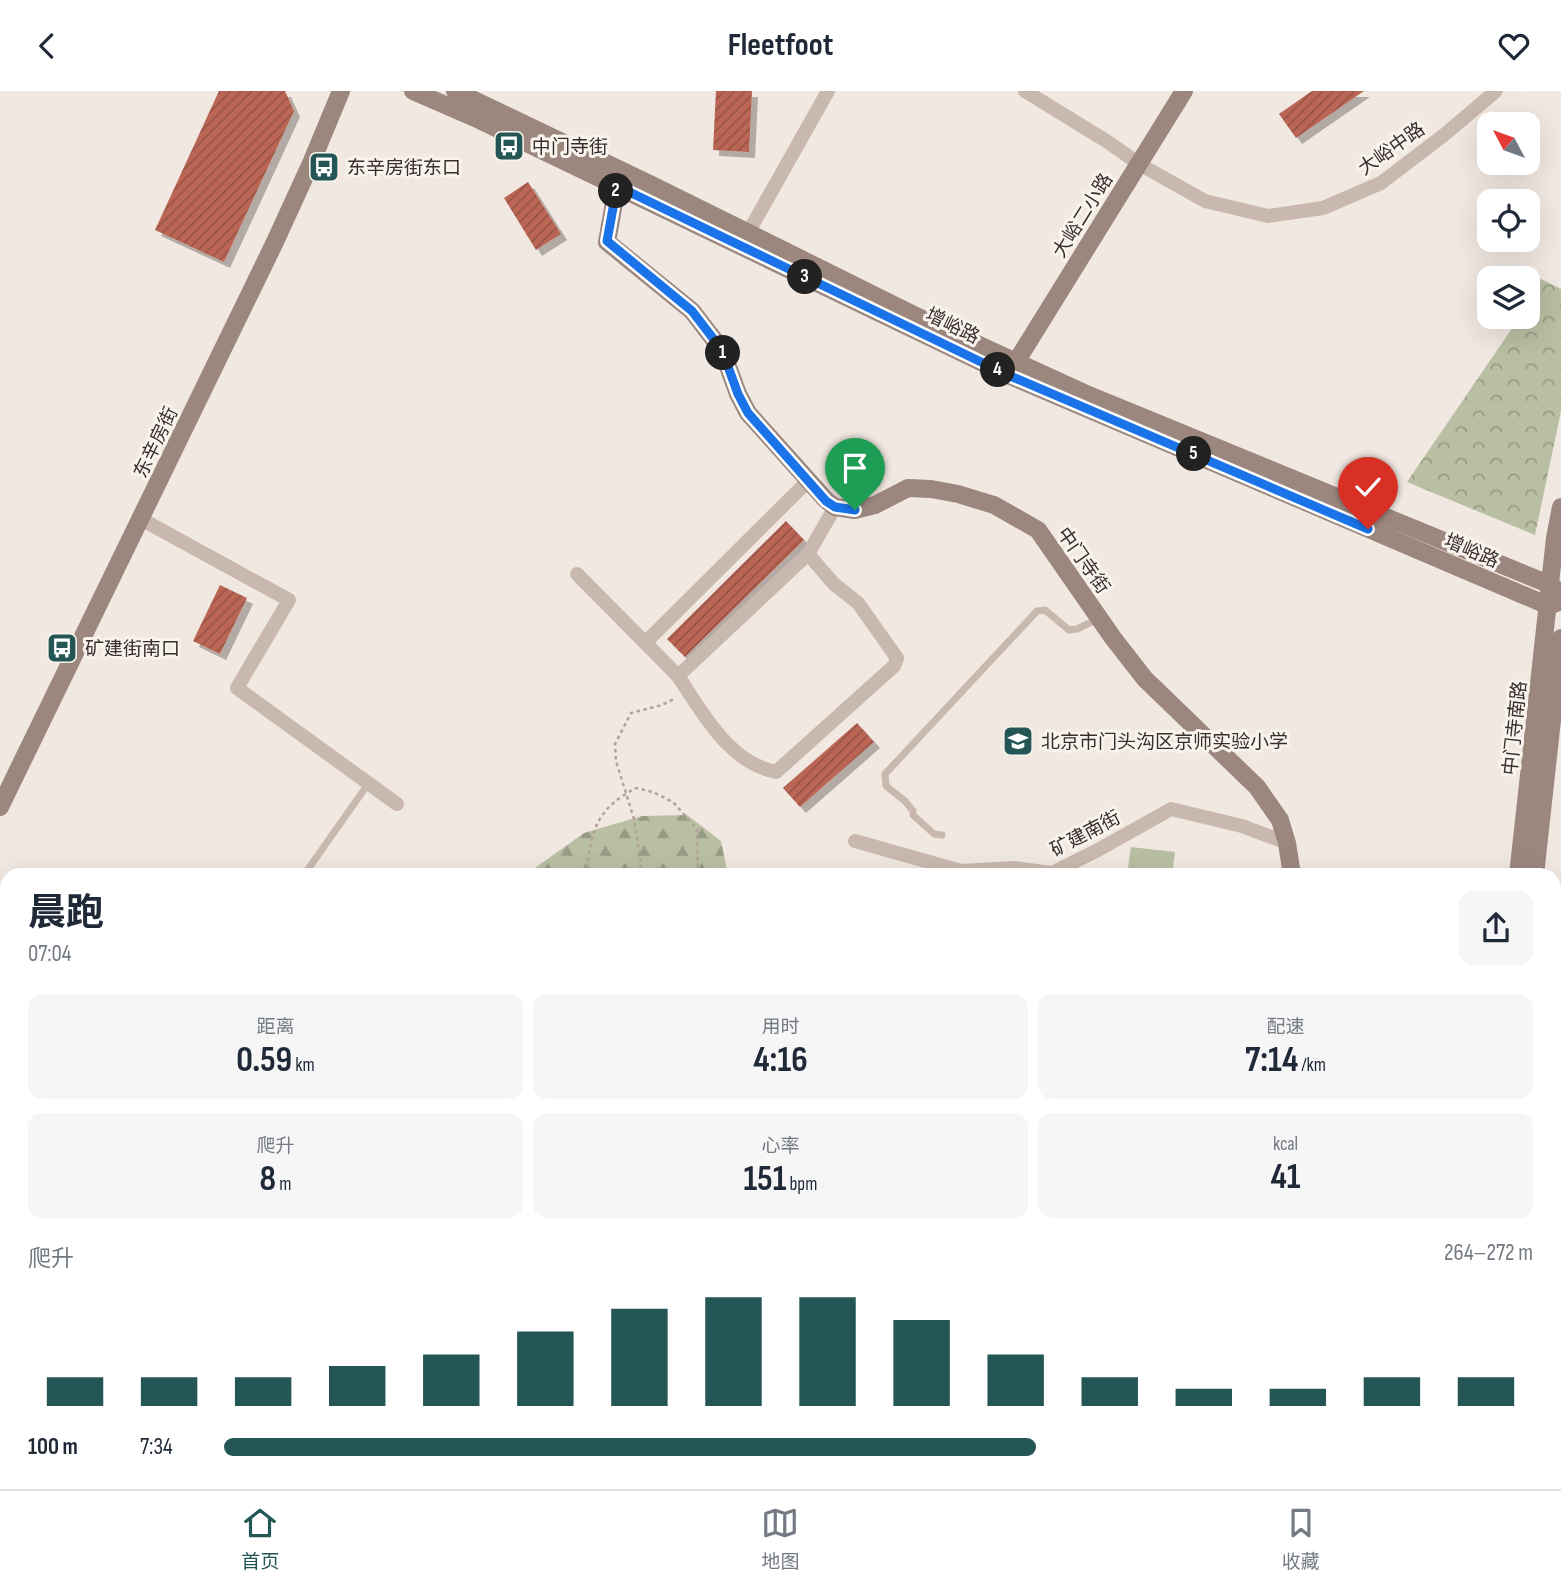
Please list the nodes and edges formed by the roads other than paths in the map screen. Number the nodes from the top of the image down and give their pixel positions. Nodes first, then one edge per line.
1 (341, 91) edge
2 (413, 91) edge
3 (455, 91) edge
4 (828, 91) edge
5 (1025, 91) edge
6 (1184, 91) edge
7 (1496, 91) edge
8 (1139, 164) junction
9 (617, 186) junction
10 (748, 233) junction
11 (1016, 362) junction
12 (808, 481) junction
13 (835, 507) junction
14 (1561, 507) edge
15 (141, 519) junction
16 (808, 554) junction
17 (577, 574) dead end
18 (1555, 597) edge
19 (1099, 618) junction
20 (1561, 638) edge
21 (645, 643) junction
22 (678, 676) junction
23 (369, 783) junction
24 (397, 804) dead end
25 (0, 807) edge
26 (942, 835) dead end
27 (855, 841) dead end
28 (1287, 842) junction
29 (309, 868) edge
30 (944, 868) edge
31 (1062, 868) edge
32 (1291, 868) edge
33 (1519, 868) edge
34 (1536, 868) edge

1 - 15 street, 东辛房街
2 - 9 street, 增峪路
3 - 10 street, 增峪路
4 - 10 street
5 - 8 street, 大峪中路
6 - 8 street, 大峪二小路
7 - 8 street, 大峪中路
8 - 11 street, 大峪二小路
9 - 12 street
9 - 18 street, 增峪路
10 - 11 street, 增峪路
11 - 18 street, 增峪路
12 - 13 street
12 - 21 street
13 - 16 street
13 - 19 street, 中门寺街
14 - 18 street, 中门寺南路
15 - 23 street
15 - 25 street, 东辛房街
16 - 22 street
16 - 22 street
17 - 21 street
18 - 33 street, 中门寺南路
19 - 26 lane
19 - 28 street, 中门寺街
20 - 34 street, 中门寺南路
21 - 22 street
23 - 24 street
23 - 29 lane
27 - 30 street, 矿建南街
28 - 31 street, 矿建南街
28 - 32 street, 中门寺街

